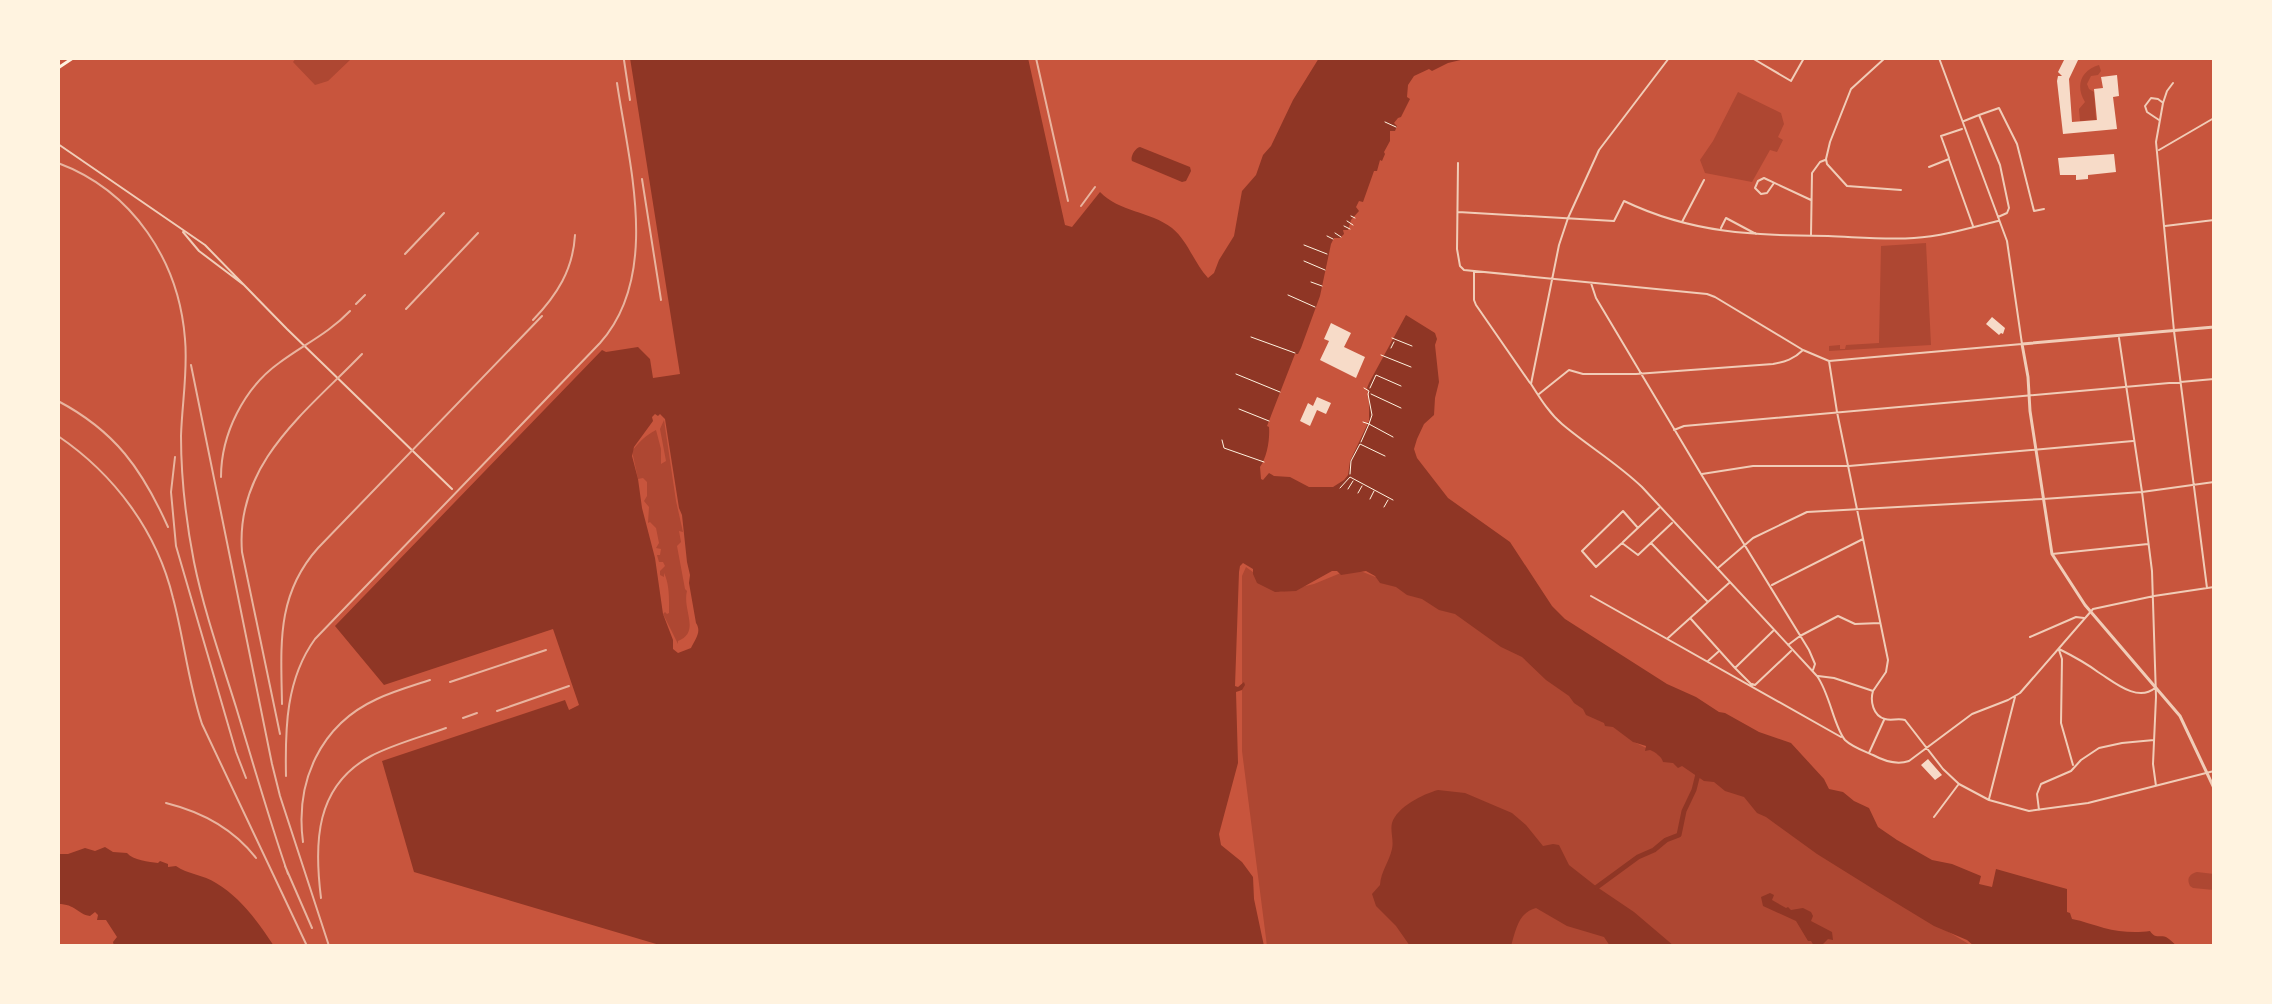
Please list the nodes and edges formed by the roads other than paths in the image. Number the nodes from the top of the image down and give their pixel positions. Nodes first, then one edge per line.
1 (73, 58) edge
2 (1669, 58) edge
3 (1752, 58) edge
4 (1804, 58) edge
5 (1885, 58) edge
6 (1939, 58) edge
7 (58, 68) edge
8 (2173, 83) dead end
9 (2163, 103) junction
10 (1979, 115) junction
11 (2214, 118) edge
12 (2159, 120) junction
13 (1962, 122) junction
14 (1965, 128) junction
15 (58, 144) edge
16 (2157, 151) junction
17 (1826, 159) junction
18 (1949, 159) junction
19 (1458, 163) dead end
20 (1929, 167) dead end
21 (1704, 180) dead end
22 (1774, 183) junction
23 (1901, 190) dead end
24 (1811, 200) junction
25 (2044, 209) dead end
26 (1458, 212) junction
27 (1568, 218) junction
28 (1998, 219) junction
29 (2214, 220) edge
30 (1682, 223) junction
31 (2165, 226) junction
32 (1974, 227) junction
33 (179, 228) junction
34 (1720, 230) junction
35 (1757, 234) junction
36 (1811, 236) junction
37 (1474, 269) junction
38 (1553, 277) junction
39 (1591, 282) junction
40 (248, 288) junction
41 (2214, 327) edge
42 (2174, 331) junction
43 (2119, 336) junction
44 (2022, 344) junction
45 (1803, 350) junction
46 (1829, 361) junction
47 (1641, 374) junction
48 (2214, 379) edge
49 (2181, 382) junction
50 (1531, 384) junction
51 (2127, 387) junction
52 (1538, 395) junction
53 (2028, 395) junction
54 (1837, 412) junction
55 (1674, 430) junction
56 (2135, 441) junction
57 (2036, 450) junction
58 (1849, 466) junction
59 (1701, 474) junction
60 (2214, 482) edge
61 (2193, 485) junction
62 (452, 489) dead end
63 (2142, 492) junction
64 (2043, 499) junction
65 (1660, 508) junction
66 (1857, 509) junction
67 (1673, 522) junction
68 (1638, 528) junction
69 (1864, 539) junction
70 (1622, 543) junction
71 (1651, 543) junction
72 (1744, 544) junction
73 (2150, 544) junction
74 (2052, 554) junction
75 (1717, 568) junction
76 (1729, 582) junction
77 (1770, 587) junction
78 (2214, 587) edge
79 (2207, 589) junction
80 (1591, 596) dead end
81 (2154, 596) junction
82 (1708, 602) junction
83 (2090, 611) junction
84 (1690, 618) junction
85 (2085, 618) junction
86 (1881, 623) junction
87 (1774, 630) junction
88 (1800, 636) junction
89 (2030, 637) dead end
90 (1668, 639) junction
91 (1787, 645) junction
92 (2058, 649) junction
93 (1792, 650) junction
94 (1719, 651) junction
95 (1707, 662) junction
96 (1735, 668) junction
97 (1812, 671) junction
98 (1817, 676) junction
99 (1751, 686) junction
100 (2155, 688) junction
101 (1873, 691) junction
102 (2015, 697) junction
103 (1885, 719) junction
104 (1844, 739) junction
105 (2154, 740) junction
106 (1926, 749) junction
107 (1869, 753) junction
108 (2074, 768) junction
109 (2214, 771) edge
110 (2207, 773) junction
111 (1959, 784) junction
112 (2156, 786) junction
113 (2214, 788) edge
114 (1989, 800) junction
115 (2039, 811) junction
116 (1934, 817) dead end

1 - 7 main road
2 - 27 street
3 - 4 street
5 - 17 street
6 - 13 street
8 - 9 street
9 - 12 street
9 - 12 street
10 - 13 street
10 - 25 street
10 - 28 street
11 - 16 street
12 - 16 street
13 - 14 street
14 - 18 street
14 - 28 street
15 - 33 street
16 - 31 street
17 - 23 street
17 - 24 street
18 - 20 street
18 - 32 street
19 - 26 street
21 - 30 street
22 - 22 street
22 - 24 street
24 - 36 street
26 - 27 street
26 - 37 street
27 - 30 street
27 - 38 street
28 - 32 street
28 - 44 street
29 - 31 street
30 - 34 street
31 - 42 street
32 - 36 street
33 - 40 street
33 - 40 street
34 - 35 street
34 - 35 street
35 - 36 street
37 - 38 street
37 - 50 street
38 - 39 street
38 - 50 street
39 - 45 street
39 - 47 street
40 - 62 street
41 - 42 street
42 - 43 street
42 - 49 street
43 - 44 street
43 - 51 street
44 - 46 street
44 - 53 street
45 - 46 street
45 - 47 street
46 - 54 street
47 - 52 street
47 - 55 street
48 - 49 street
49 - 51 street
49 - 61 street
50 - 52 street
51 - 53 street
51 - 56 street
52 - 65 street
53 - 54 street
53 - 57 street
54 - 55 street
54 - 58 street
55 - 59 street
56 - 57 street
56 - 63 street
57 - 58 street
57 - 64 street
58 - 59 street
58 - 66 street
59 - 72 street
60 - 61 street
61 - 63 street
61 - 79 street
63 - 64 street
63 - 73 street
64 - 66 street
64 - 74 street
65 - 67 street
65 - 68 street
66 - 69 street
66 - 72 street
67 - 71 street
67 - 75 street
68 - 70 street
68 - 70 street
69 - 77 street
69 - 86 street
70 - 71 street
71 - 82 street
72 - 75 street
72 - 77 street
73 - 74 street
73 - 81 street
74 - 83 street
75 - 76 street
76 - 82 street
76 - 87 street
77 - 88 street
78 - 79 street
79 - 81 street
80 - 90 street
81 - 83 street
81 - 100 street
82 - 84 street
83 - 85 street
83 - 100 street
84 - 90 street
84 - 94 street
85 - 89 street
85 - 92 street
86 - 88 street
86 - 101 street
87 - 91 street
87 - 96 street
88 - 91 street
88 - 97 street
90 - 95 street
91 - 93 street
92 - 100 street
92 - 102 street
92 - 108 street
93 - 97 street
93 - 99 street
94 - 95 street
94 - 96 street
95 - 99 street
96 - 99 street
97 - 98 street
98 - 101 street
98 - 104 street
99 - 104 street
100 - 105 street
100 - 110 street
101 - 103 street
102 - 106 street
102 - 114 street
103 - 106 street
103 - 107 street
104 - 107 street
105 - 108 street
105 - 112 street
106 - 107 street
106 - 111 street
108 - 115 street
109 - 110 street
110 - 112 street
110 - 113 street
111 - 114 street
111 - 116 street
112 - 115 street
114 - 115 street

